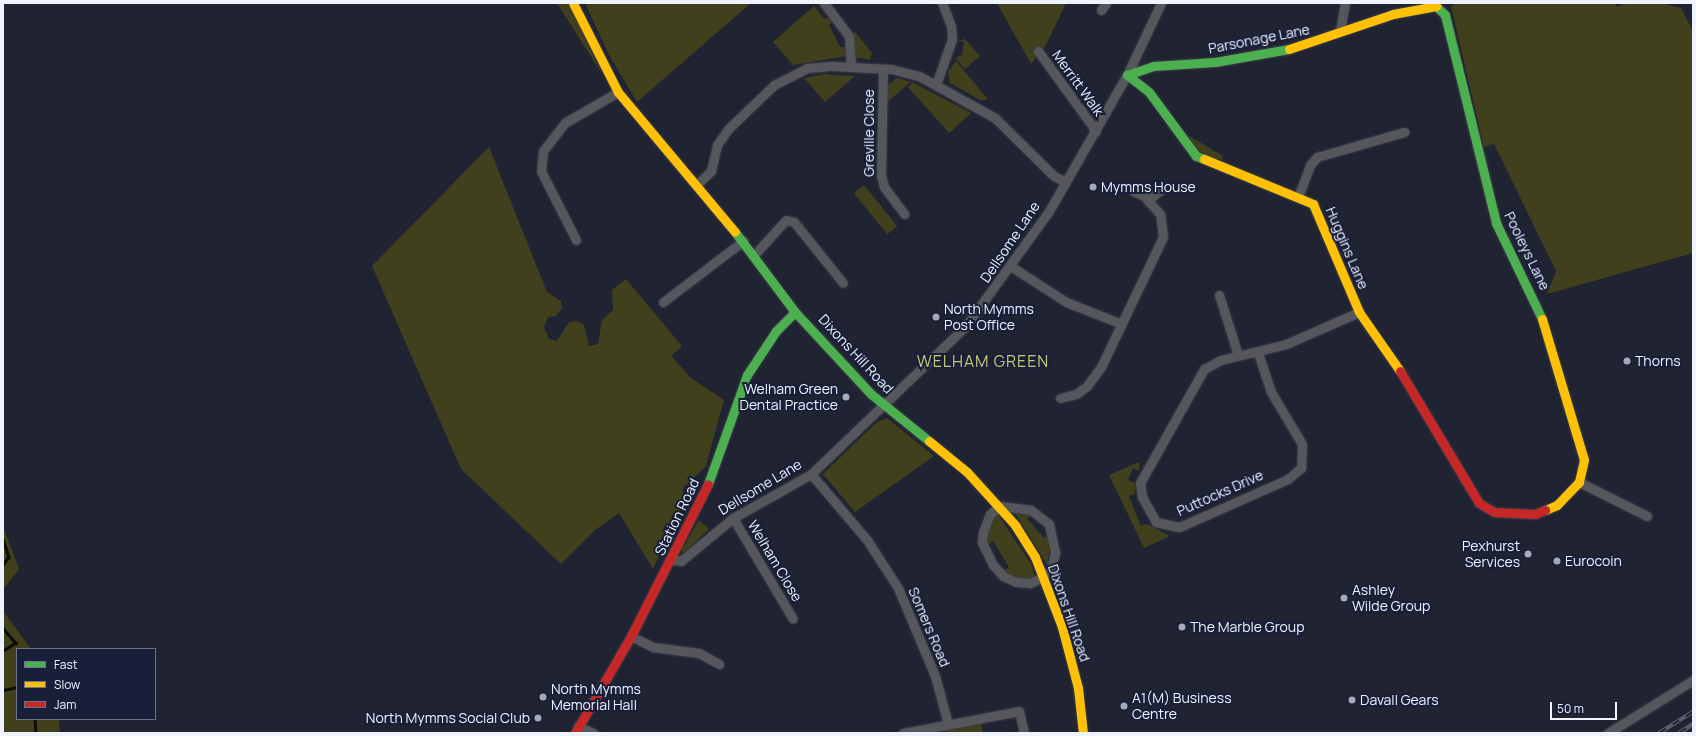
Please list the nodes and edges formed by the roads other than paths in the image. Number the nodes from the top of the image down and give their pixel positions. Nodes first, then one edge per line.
1 (573, 3) edge
2 (824, 3) edge
3 (942, 3) edge
4 (1160, 3) edge
5 (1345, 3) edge
6 (1440, 7) joint
7 (1340, 31) junction
8 (1038, 51) dead end
9 (851, 67) junction
10 (883, 68) junction
11 (1127, 75) junction
12 (936, 85) junction
13 (618, 92) junction
14 (1096, 131) junction
15 (1404, 132) dead end
16 (1066, 182) junction
17 (696, 185) junction
18 (1162, 189) dead end
19 (1133, 191) dead end
20 (1298, 197) junction
21 (1148, 200) junction
22 (904, 214) dead end
23 (576, 240) dead end
24 (743, 241) junction
25 (754, 255) junction
26 (1012, 267) junction
27 (843, 283) dead end
28 (1218, 295) dead end
29 (663, 302) dead end
30 (796, 312) junction
31 (1359, 312) junction
32 (1122, 324) junction
33 (1258, 352) junction
34 (1238, 355) junction
35 (1060, 398) dead end
36 (886, 406) junction
37 (811, 474) junction
38 (1579, 482) junction
39 (1000, 506) junction
40 (1647, 516) dead end
41 (733, 518) junction
42 (672, 560) junction
43 (1044, 576) junction
44 (793, 619) dead end
45 (631, 636) junction
46 (719, 664) dead end
47 (1693, 680) edge
48 (948, 724) junction
49 (576, 730) edge
50 (593, 733) edge
51 (903, 733) edge
52 (1024, 733) edge
53 (1083, 733) edge
54 (1608, 733) edge

1 - 13 street, Dixons Hill Road
2 - 9 street
3 - 12 street
4 - 11 street, Dellsome Lane
5 - 7 street
6 - 7 street, Parsonage Lane
6 - 38 street, Pooleys Lane
7 - 11 street, Parsonage Lane
8 - 14 street, Merritt Walk
9 - 10 street
9 - 17 street
10 - 12 street
10 - 22 street, Greville Close
11 - 14 street, Dellsome Lane
11 - 20 street, Huggins Lane
12 - 16 street
13 - 17 street, Dixons Hill Road
13 - 23 street
14 - 16 street, Dellsome Lane
15 - 20 street
16 - 26 street, Dellsome Lane
17 - 24 street, Dixons Hill Road
18 - 21 street
19 - 21 street
20 - 31 street, Huggins Lane
21 - 32 street
24 - 25 street, Dixons Hill Road
24 - 29 street
25 - 27 street
25 - 30 street, Dixons Hill Road
26 - 32 street
26 - 36 street, Dellsome Lane
28 - 34 street
30 - 36 street, Dixons Hill Road
30 - 42 street, Station Road
31 - 33 street, Puttocks Drive
31 - 38 street, Huggins Lane
32 - 35 street
33 - 34 street, Puttocks Drive
33 - 34 street, Puttocks Drive
36 - 37 street, Dellsome Lane
36 - 39 street, Dixons Hill Road
37 - 41 street, Dellsome Lane
37 - 48 street, Somers Road
38 - 40 street
39 - 43 street, Dixons Hill Road
39 - 43 street
39 - 43 street
41 - 42 street, Dellsome Lane
41 - 44 street, Welham Close
42 - 45 street, Station Road
43 - 53 street, Dixons Hill Road
45 - 46 street
45 - 49 street, Station Road
47 - 54 street
48 - 51 street
48 - 52 street
49 - 50 street

